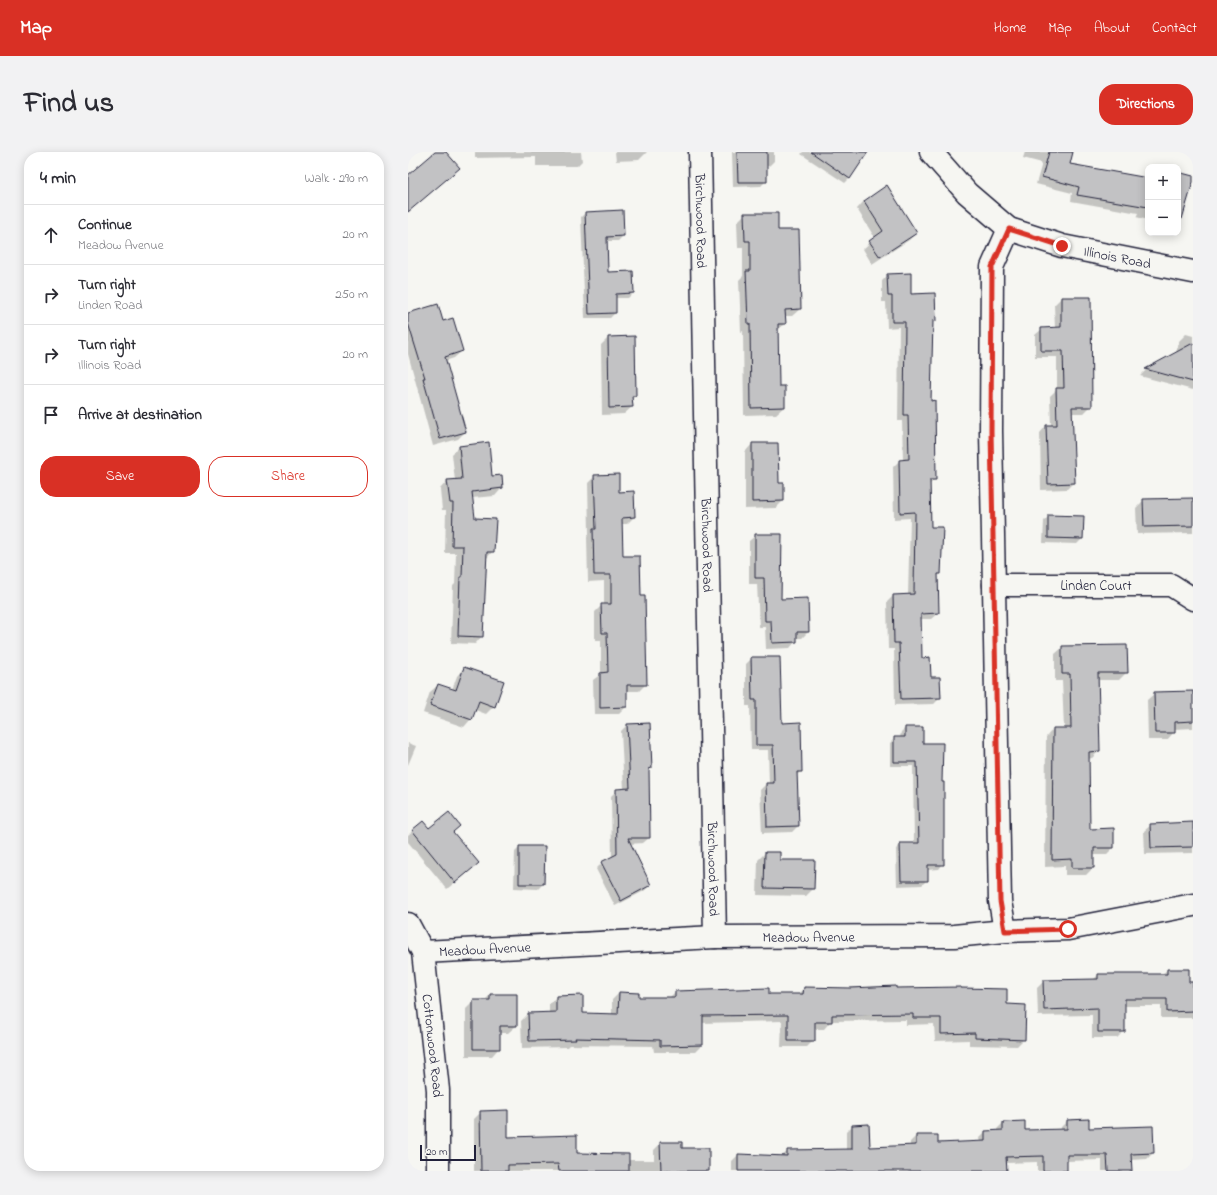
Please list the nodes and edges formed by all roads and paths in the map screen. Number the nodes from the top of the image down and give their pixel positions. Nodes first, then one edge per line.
1 (700, 152) edge
2 (931, 152) edge
3 (1009, 229) junction
4 (1193, 272) edge
5 (994, 585) junction
6 (1193, 599) edge
7 (1193, 906) edge
8 (408, 924) edge
9 (1005, 931) junction
10 (714, 937) junction
11 (423, 952) junction
12 (438, 1171) edge

1 - 10 street, Birchwood Road
2 - 3 street, Illinois Road
3 - 4 street, Illinois Road
3 - 5 street
5 - 6 street, Linden Court
5 - 9 street
7 - 9 street, Meadow Avenue
8 - 11 street, Cottonwood Road
9 - 10 street, Meadow Avenue
10 - 11 street, Meadow Avenue
11 - 12 street, Cottonwood Road

